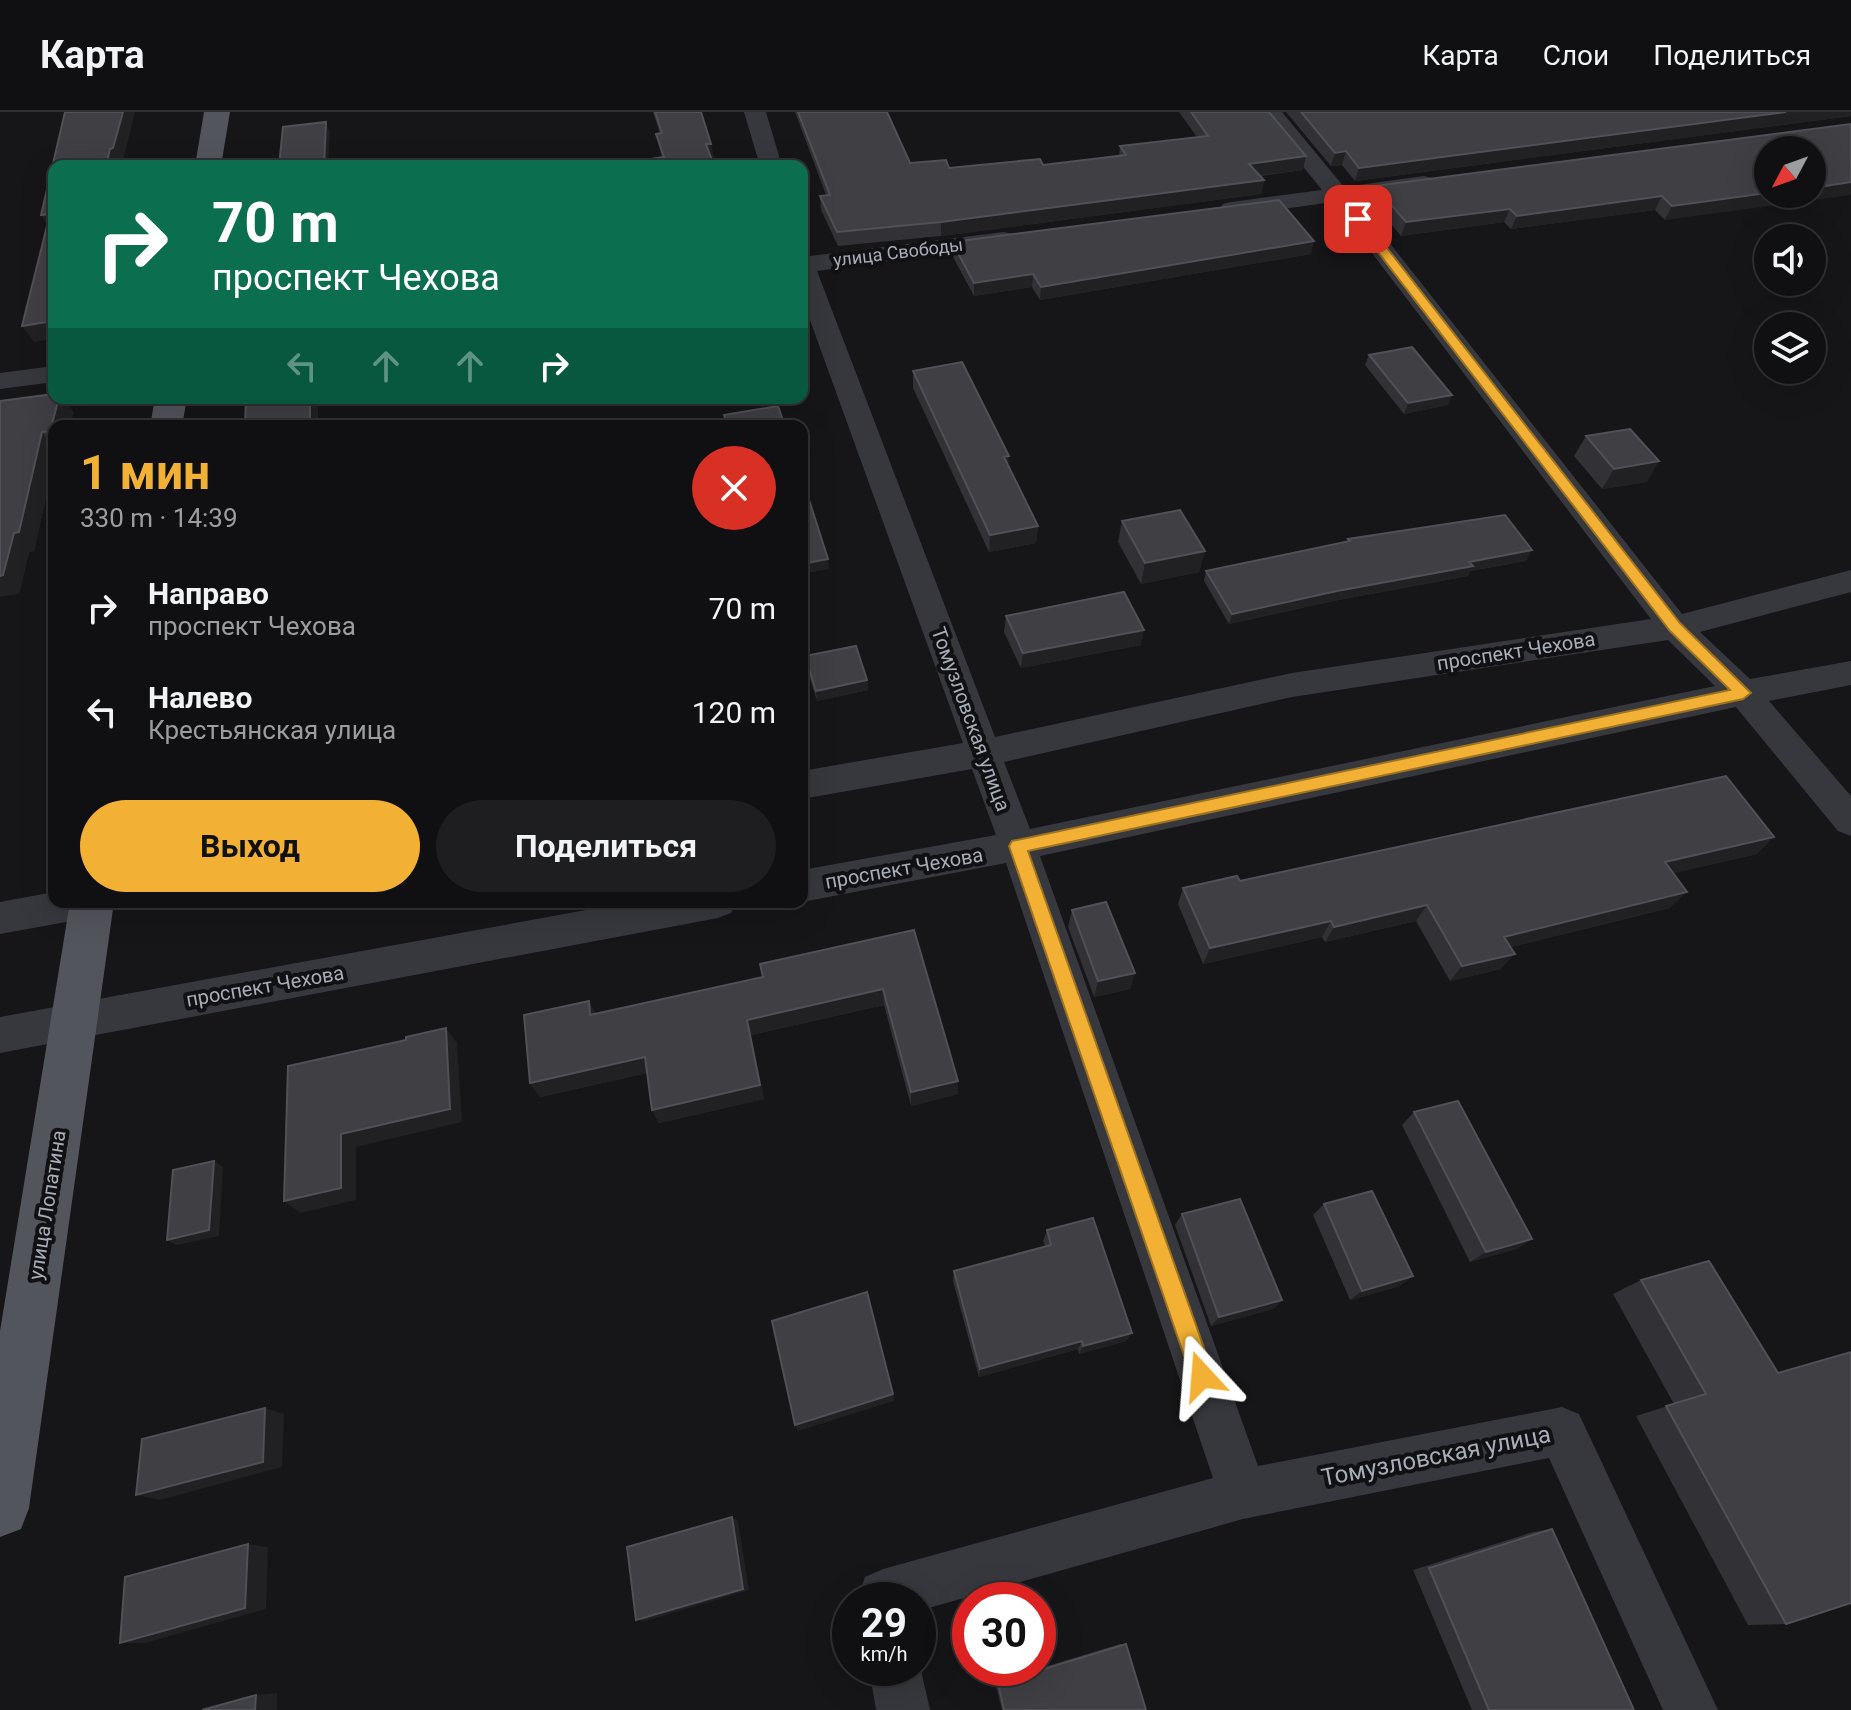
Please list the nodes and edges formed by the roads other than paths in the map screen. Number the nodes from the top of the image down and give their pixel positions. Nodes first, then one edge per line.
1 (217, 112) edge
2 (755, 112) edge
3 (1270, 112) edge
4 (209, 160) edge
5 (769, 160) edge
6 (1448, 180) edge
7 (1339, 195) junction
8 (1213, 211) edge
9 (1023, 236) edge
10 (808, 264) edge
11 (808, 281) edge
12 (48, 375) edge
13 (0, 381) edge
14 (1851, 581) edge
15 (1675, 627) junction
16 (1851, 673) edge
17 (1743, 693) junction
18 (984, 753) junction
19 (808, 784) edge
20 (1851, 821) edge
21 (1018, 846) junction
22 (808, 885) edge
23 (56, 908) edge
24 (89, 908) edge
25 (686, 908) edge
26 (0, 918) edge
27 (76, 1021) junction
28 (0, 1035) edge
29 (1243, 1494) junction
30 (0, 1508) edge
31 (929, 1582) edge
32 (899, 1686) edge
33 (903, 1710) edge
34 (1691, 1710) edge

1 - 4 main road
2 - 5 street
3 - 7 street
6 - 7 street
7 - 8 street
7 - 15 street
9 - 10 street, улица Свободы
11 - 18 street, Томузловская улица
12 - 13 street
14 - 15 street, проспект Чехова
15 - 17 street
15 - 18 street, проспект Чехова
16 - 17 street, проспект Чехова
17 - 20 street
17 - 21 street, проспект Чехова
18 - 19 street, проспект Чехова
18 - 21 street, Томузловская улица
21 - 22 street, проспект Чехова
21 - 29 street, Томузловская улица
23 - 26 street
24 - 27 main road, улица Лопатина
25 - 27 street, проспект Чехова
27 - 28 street, проспект Чехова
27 - 30 main road, улица Лопатина
29 - 31 street, Томузловская улица
29 - 34 street, Томузловская улица
32 - 33 street

